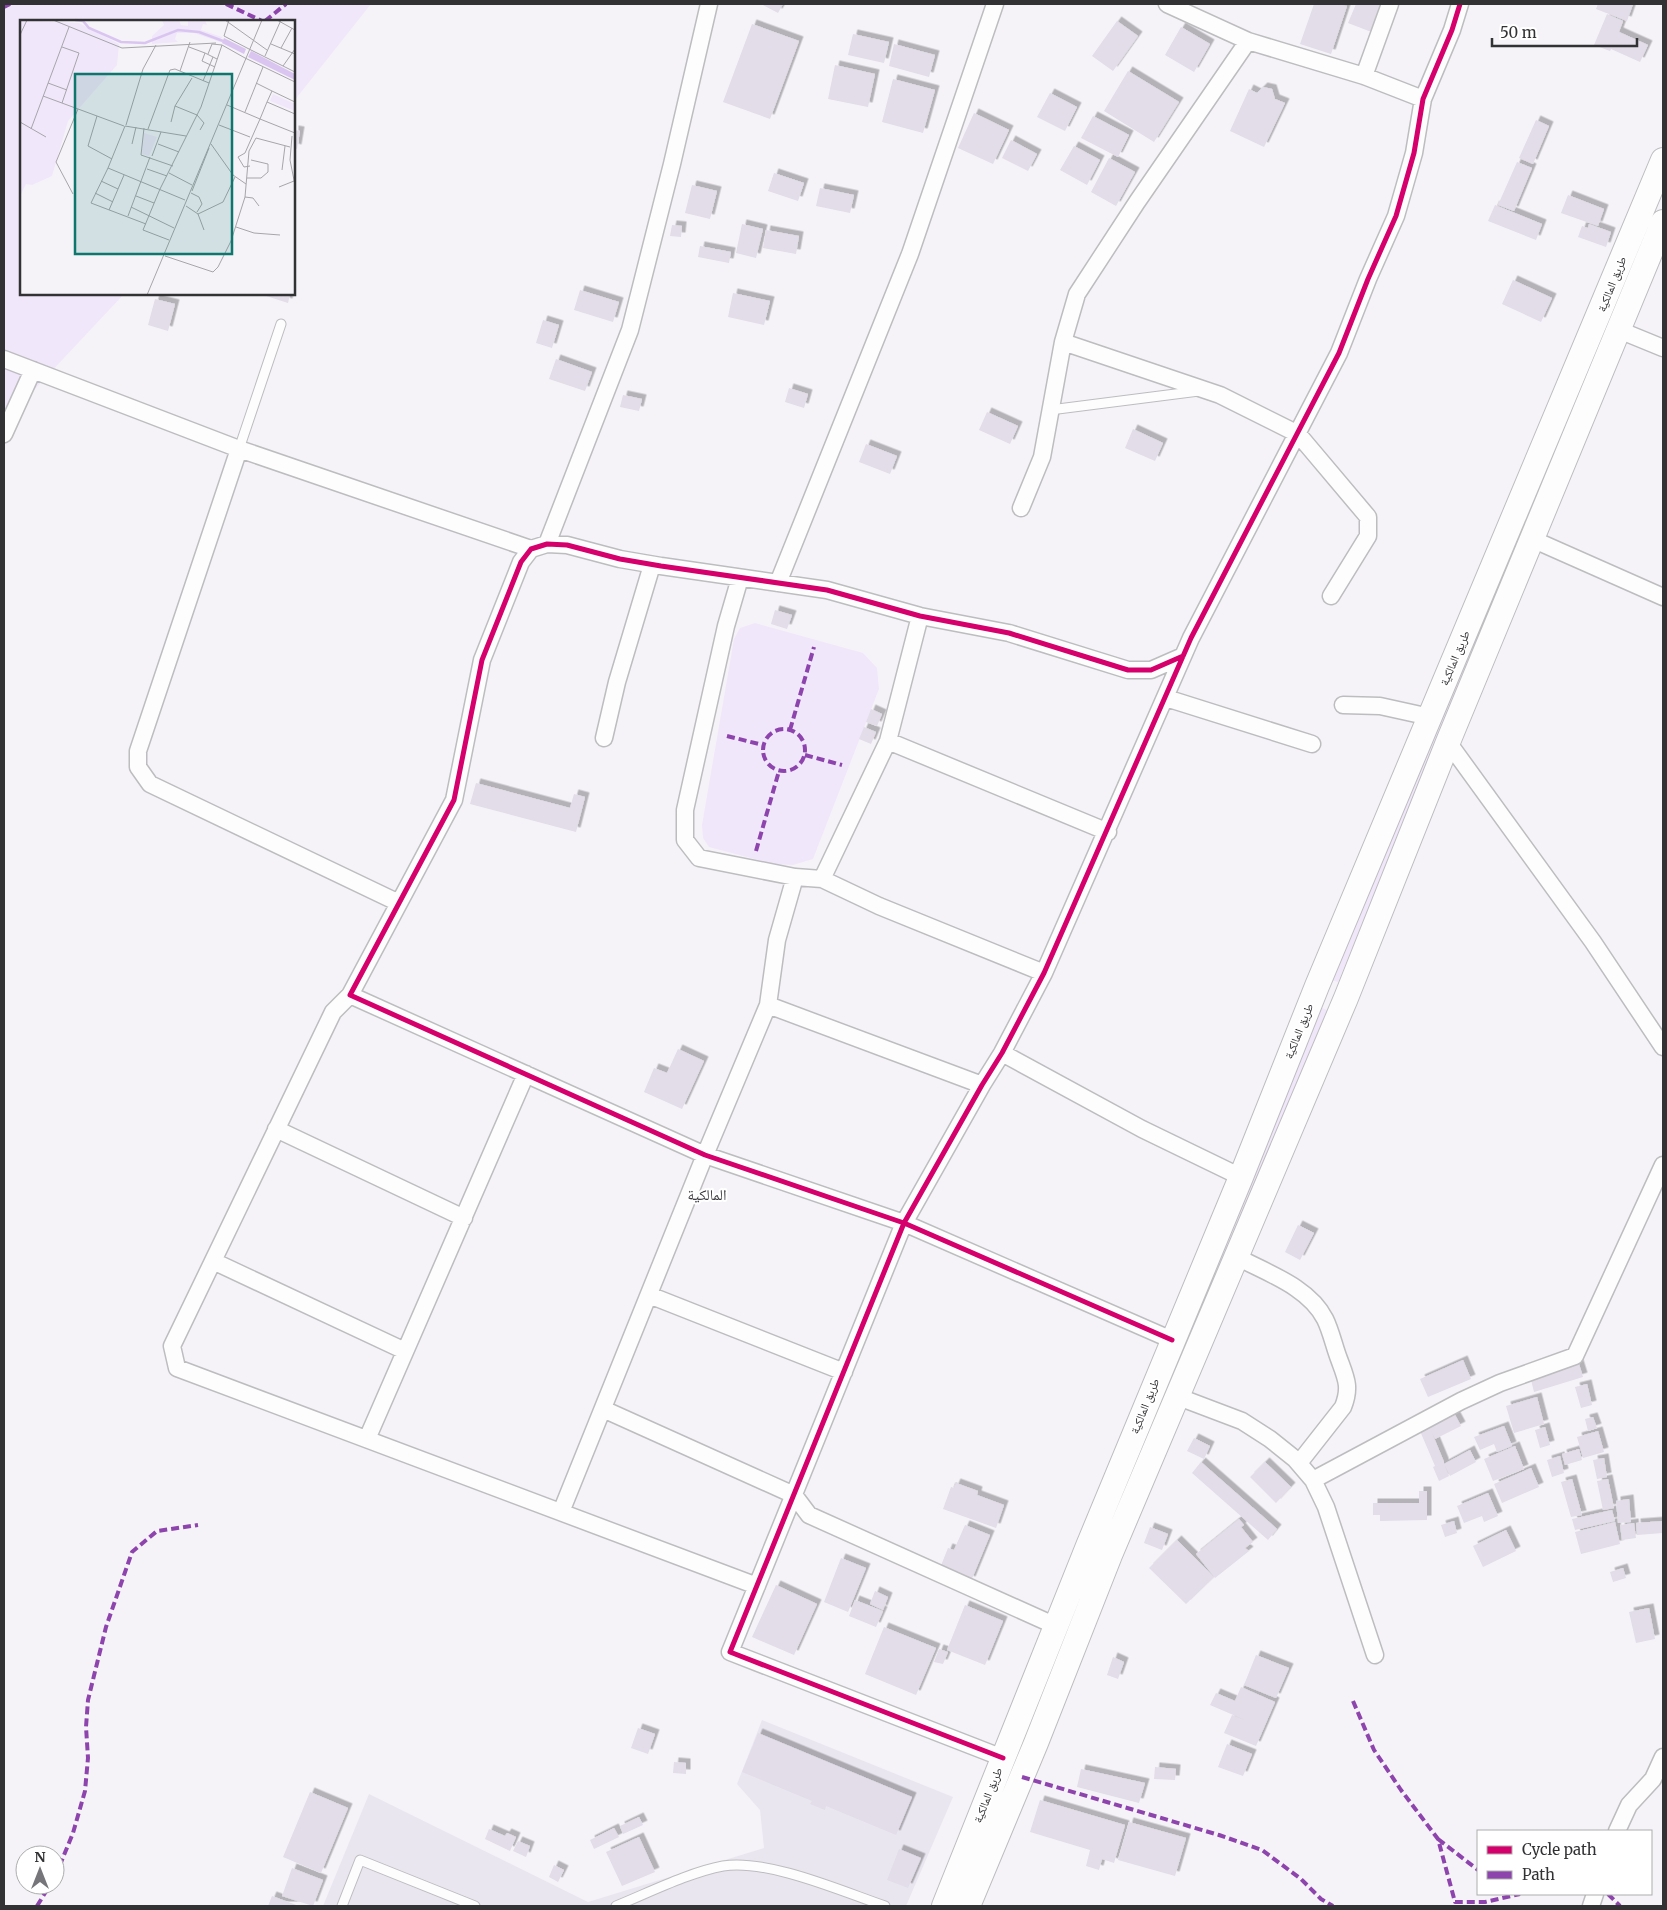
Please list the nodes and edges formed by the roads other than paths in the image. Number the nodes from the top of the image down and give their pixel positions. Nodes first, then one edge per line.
1 (709, 4) edge
2 (994, 4) edge
3 (1167, 4) edge
4 (1390, 4) edge
5 (1460, 4) edge
6 (1248, 41) junction
7 (1364, 76) junction
8 (1422, 99) junction
9 (1663, 160) edge
10 (1663, 222) edge
11 (1597, 320) junction
12 (281, 324) dead end
13 (1618, 330) junction
14 (1062, 342) junction
15 (1663, 348) edge
16 (4, 359) edge
17 (32, 370) junction
18 (1205, 390) junction
19 (1050, 410) junction
20 (4, 434) edge
21 (1298, 434) junction
22 (239, 449) junction
23 (1526, 489) junction
24 (1548, 500) junction
25 (1021, 508) dead end
26 (1532, 539) junction
27 (547, 544) junction
28 (531, 549) junction
29 (652, 565) junction
30 (740, 578) junction
31 (778, 583) junction
32 (1331, 596) dead end
33 (1663, 596) edge
34 (920, 616) junction
35 (1183, 656) junction
36 (1166, 698) junction
37 (1343, 705) dead end
38 (1430, 717) junction
39 (604, 738) dead end
40 (888, 741) junction
41 (1448, 742) junction
42 (1312, 744) dead end
43 (1108, 832) junction
44 (795, 877) junction
45 (822, 879) junction
46 (399, 903) junction
47 (1044, 973) junction
48 (1317, 986) junction
49 (350, 995) junction
50 (1346, 998) junction
51 (768, 1005) junction
52 (1663, 1047) edge
53 (1002, 1053) junction
54 (526, 1074) junction
55 (982, 1085) junction
56 (276, 1129) junction
57 (705, 1155) junction
58 (1663, 1165) edge
59 (1241, 1176) junction
60 (464, 1218) junction
61 (904, 1223) junction
62 (1237, 1257) junction
63 (213, 1261) junction
64 (648, 1295) junction
65 (1172, 1340) junction
66 (405, 1351) junction
67 (844, 1372) junction
68 (1176, 1396) junction
69 (603, 1408) junction
70 (367, 1439) junction
71 (1299, 1464) junction
72 (1313, 1480) junction
73 (794, 1496) junction
74 (561, 1512) junction
75 (1088, 1546) junction
76 (1110, 1555) junction
77 (757, 1586) junction
78 (1056, 1626) junction
79 (1376, 1655) dead end
80 (1013, 1734) junction
81 (1036, 1743) junction
82 (1663, 1757) edge
83 (1003, 1758) junction
84 (1617, 1830) edge
85 (342, 1906) edge
86 (475, 1906) edge
87 (616, 1906) edge
88 (885, 1906) edge
89 (944, 1906) edge
90 (968, 1906) edge

1 - 27 street
2 - 31 street
3 - 6 street
4 - 7 street
5 - 8 street
6 - 7 street
6 - 14 street
7 - 8 street
8 - 21 street
9 - 11 main road, طريق المالكية
10 - 13 main road, طريق المالكية
11 - 13 main road
11 - 23 main road, طريق المالكية
12 - 22 lane
13 - 15 street
13 - 24 main road, طريق المالكية
14 - 18 street
14 - 19 street
16 - 17 street
17 - 20 street
17 - 22 street
18 - 19 lane
18 - 21 street
19 - 25 street
21 - 32 street
21 - 35 street
22 - 28 street
22 - 46 street
23 - 24 main road
23 - 38 main road, طريق المالكية
24 - 26 main road, طريق المالكية
26 - 33 street
26 - 41 main road, طريق المالكية
27 - 28 street
27 - 29 street
28 - 46 street
29 - 30 street
29 - 39 street
30 - 31 street
30 - 44 street
31 - 34 street
34 - 35 street
34 - 40 street
35 - 36 street
36 - 42 street
36 - 43 street
37 - 38 street
38 - 48 main road, طريق المالكية
40 - 43 street
40 - 45 street
41 - 50 main road, طريق المالكية
41 - 52 street
43 - 47 street
44 - 45 street
44 - 51 street
45 - 47 street
46 - 49 street
47 - 53 street
48 - 50 main road
48 - 59 main road, طريق المالكية
49 - 54 street
49 - 56 street
50 - 62 main road, طريق المالكية
51 - 55 street
51 - 57 street
53 - 55 street
53 - 59 street
54 - 57 street
54 - 60 street
55 - 61 street
56 - 60 street
56 - 63 street
57 - 61 street
57 - 64 street
58 - 72 street
59 - 65 main road, طريق المالكية
60 - 66 street
61 - 65 street
61 - 67 street
62 - 68 main road, طريق المالكية
62 - 71 street
63 - 66 street
63 - 70 street
64 - 67 street
64 - 69 street
65 - 75 main road, طريق المالكية
66 - 70 street
67 - 73 street
68 - 71 street
68 - 76 main road, طريق المالكية
69 - 73 street
69 - 74 street
70 - 74 street
71 - 72 street
72 - 79 street
73 - 77 street
73 - 78 street
74 - 77 street
75 - 76 main road
75 - 78 main road, طريق المالكية
76 - 81 main road, طريق المالكية
77 - 83 street
78 - 80 main road, طريق المالكية
80 - 81 main road
80 - 83 main road, طريق المالكية
81 - 90 main road, طريق المالكية
82 - 84 street
83 - 89 main road, طريق المالكية
85 - 86 lane
87 - 88 lane

